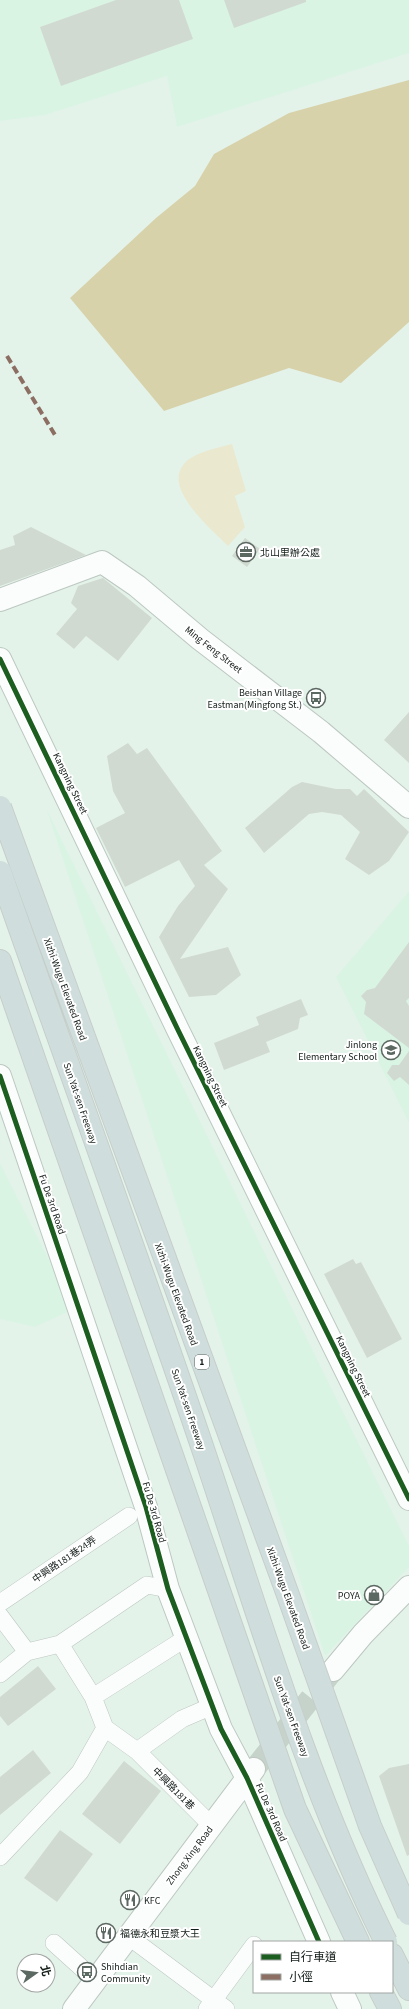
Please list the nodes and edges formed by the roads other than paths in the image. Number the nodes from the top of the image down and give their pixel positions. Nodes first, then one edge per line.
1 (0, 600) edge
2 (0, 659) edge
3 (0, 807) edge
4 (409, 807) edge
5 (0, 872) edge
6 (0, 961) edge
7 (0, 1076) edge
8 (409, 1499) edge
9 (128, 1516) dead end
10 (409, 1587) edge
11 (168, 1589) junction
12 (0, 1603) edge
13 (0, 1616) edge
14 (186, 1638) junction
15 (60, 1644) junction
16 (27, 1652) junction
17 (333, 1670) tunnel mouth
18 (0, 1674) edge
19 (93, 1697) junction
20 (212, 1706) junction
21 (105, 1728) junction
22 (137, 1751) junction
23 (251, 1772) junction
24 (212, 1825) junction
25 (0, 1857) edge
26 (409, 1914) edge
27 (128, 1936) junction
28 (319, 1941) edge
29 (358, 1941) edge
30 (386, 1941) edge
31 (54, 1942) dead end
32 (253, 1948) edge
33 (393, 1957) edge
34 (95, 1980) junction
35 (409, 1989) edge
36 (342, 1993) edge
37 (382, 1993) edge
38 (216, 2006) edge
39 (74, 2009) edge
40 (350, 2009) edge
41 (390, 2009) edge

1 - 4 street, Ming Feng Street
2 - 8 street, Kangning Street
3 - 26 highway, Xizhi-Wugu Elevated Road / 1, bridge
5 - 30 highway, Sun Yat-sen Freeway, bridge
6 - 29 highway
7 - 11 street, Fu De 3rd Road
9 - 12 street, 中興路181巷24弄
10 - 17 street
11 - 14 street, Fu De 3rd Road
11 - 15 street
13 - 16 street
14 - 19 street
14 - 20 street, Fu De 3rd Road
15 - 16 street
15 - 19 street
16 - 18 street
19 - 21 street
20 - 22 street
20 - 23 street, Fu De 3rd Road
21 - 22 street, 中興路181巷
21 - 25 street
22 - 24 street, 中興路181巷
23 - 24 street, Zhong Xing Road
23 - 28 street, Fu De 3rd Road
24 - 27 street, Zhong Xing Road
27 - 34 street, Zhong Xing Road
27 - 38 street
31 - 34 street
32 - 38 street
33 - 35 highway
34 - 39 street, Zhong Xing Road
36 - 40 street
37 - 41 highway

